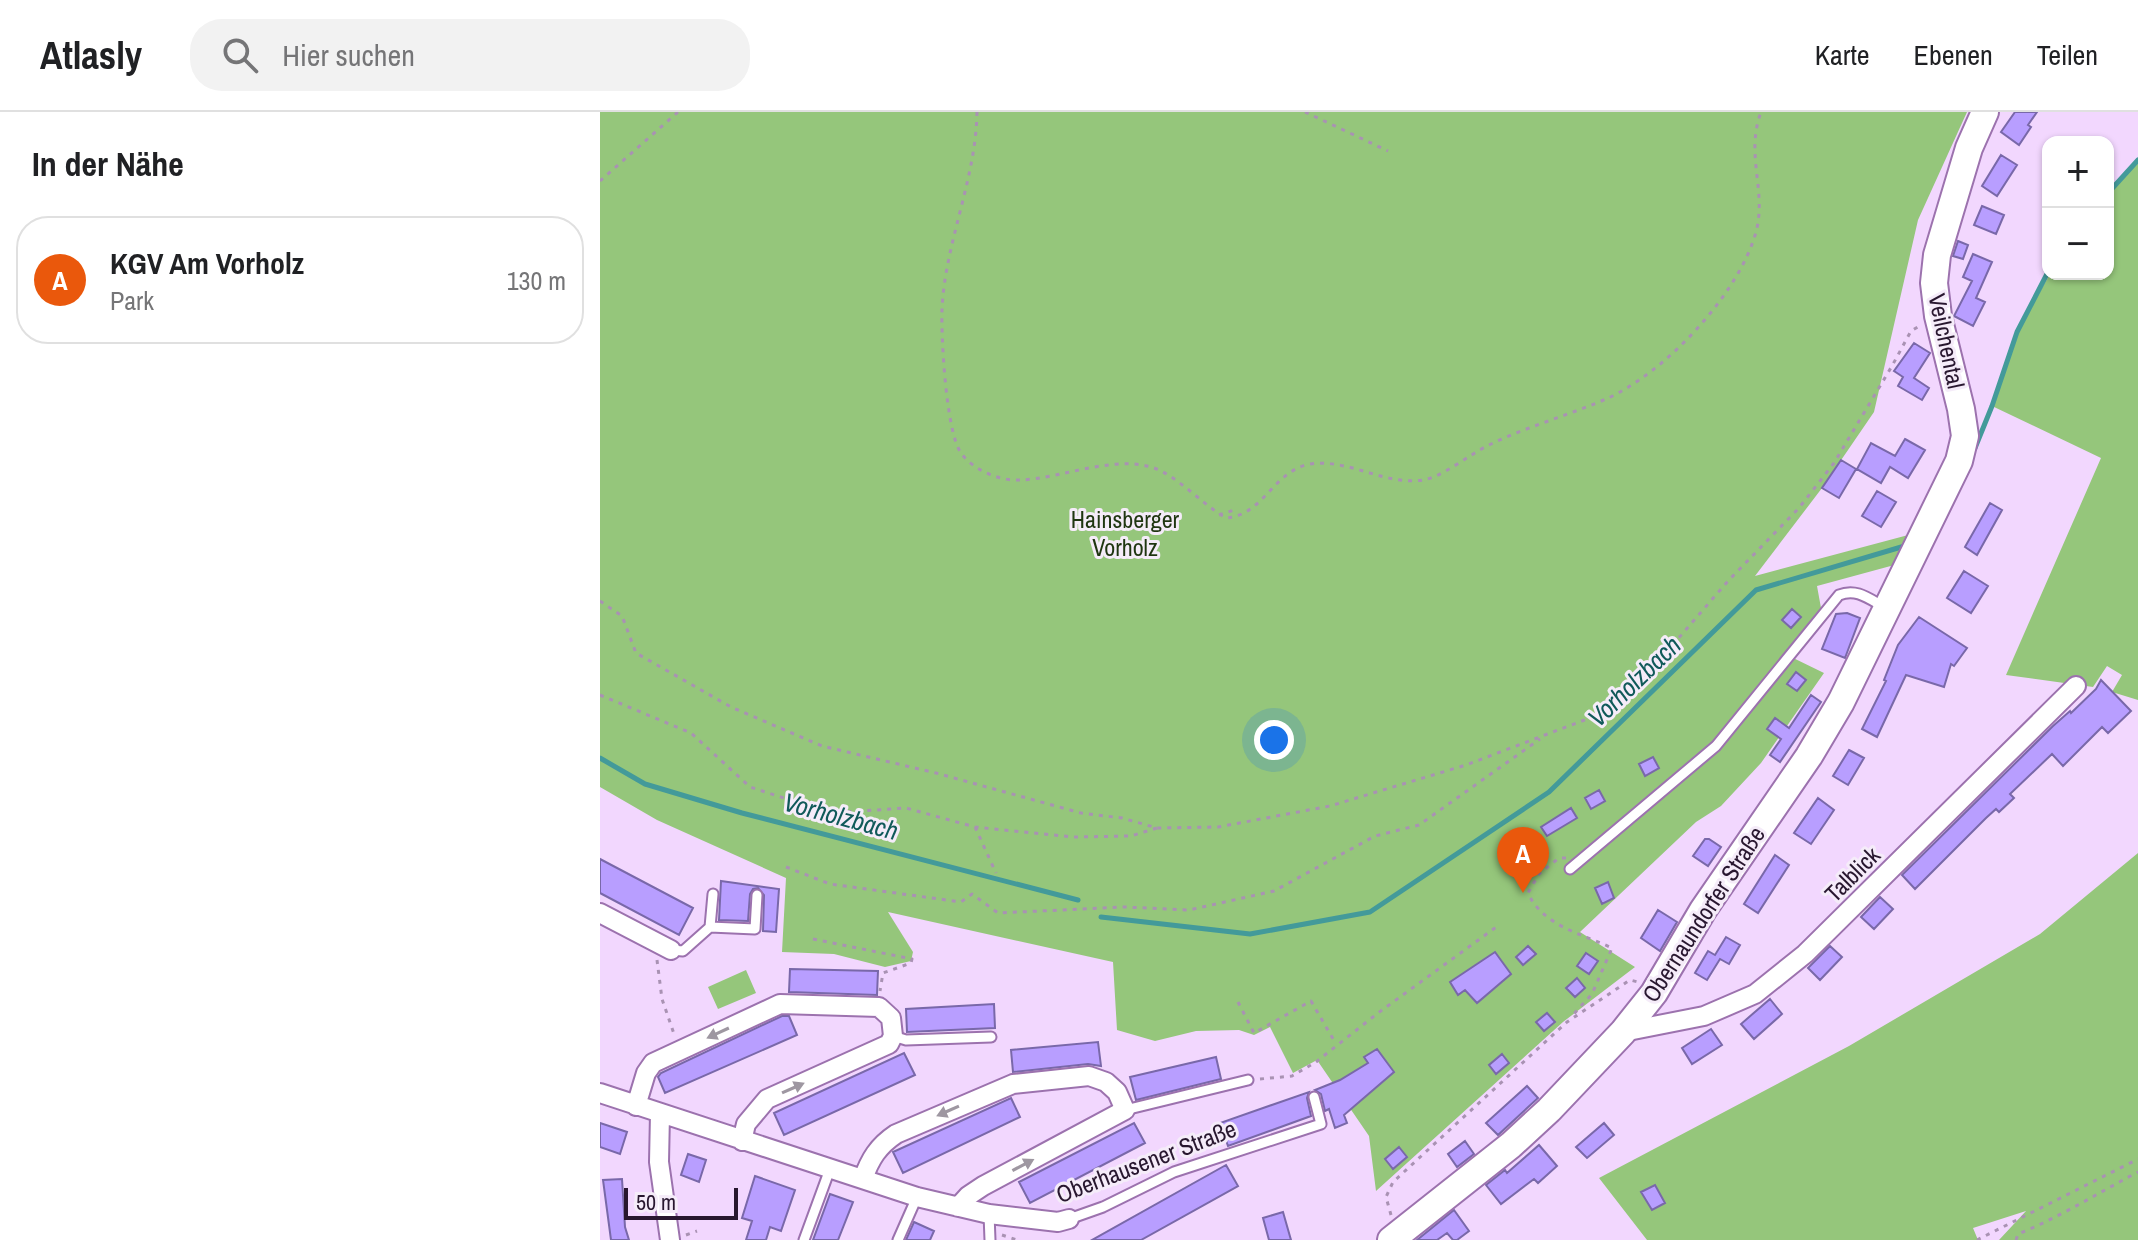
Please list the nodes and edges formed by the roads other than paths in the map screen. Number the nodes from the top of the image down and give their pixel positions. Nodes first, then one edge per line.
1 (1985, 112) edge
2 (1930, 522) joint
3 (1887, 609) junction
4 (2076, 686) dead end
5 (1570, 869) dead end
6 (713, 894) dead end
7 (757, 895) dead end
8 (600, 913) edge
9 (710, 927) junction
10 (664, 952) joint
11 (1623, 1032) junction
12 (893, 1036) junction
13 (991, 1037) dead end
14 (1248, 1080) road end
15 (600, 1093) edge
16 (1314, 1097) dead end
17 (635, 1110) junction
18 (1125, 1110) junction
19 (660, 1114) junction
20 (742, 1141) junction
21 (830, 1169) junction
22 (863, 1179) junction
23 (917, 1197) junction
24 (958, 1207) junction
25 (989, 1214) junction
26 (1069, 1219) joint
27 (1395, 1236) edge
28 (677, 1237) edge
29 (804, 1240) edge
30 (898, 1240) edge
31 (990, 1240) edge

1 - 2 street, Veilchental
2 - 3 street, Obernaundorfer Straße
3 - 5 lane
3 - 11 street, Obernaundorfer Straße
4 - 11 street, Talblick
6 - 9 lane
7 - 9 lane
8 - 10 street
9 - 10 lane
11 - 27 street, Obernaundorfer Straße
12 - 13 lane
12 -> 17 street
20 -> 12 street
14 - 18 lane, Oberhausener Straße
15 - 17 street, Oberhausener Straße
16 - 26 lane, Oberhausener Straße
17 - 19 street, Oberhausener Straße
18 -> 22 street
24 -> 18 street, Oberhausener Straße
19 - 20 street, Oberhausener Straße
19 - 28 street
20 - 21 street, Oberhausener Straße
21 - 22 street, Oberhausener Straße
21 - 29 lane
22 - 23 street, Oberhausener Straße
23 - 24 street, Oberhausener Straße
23 - 30 lane
24 - 25 street, Oberhausener Straße
25 - 26 street, Oberhausener Straße
25 - 31 lane

